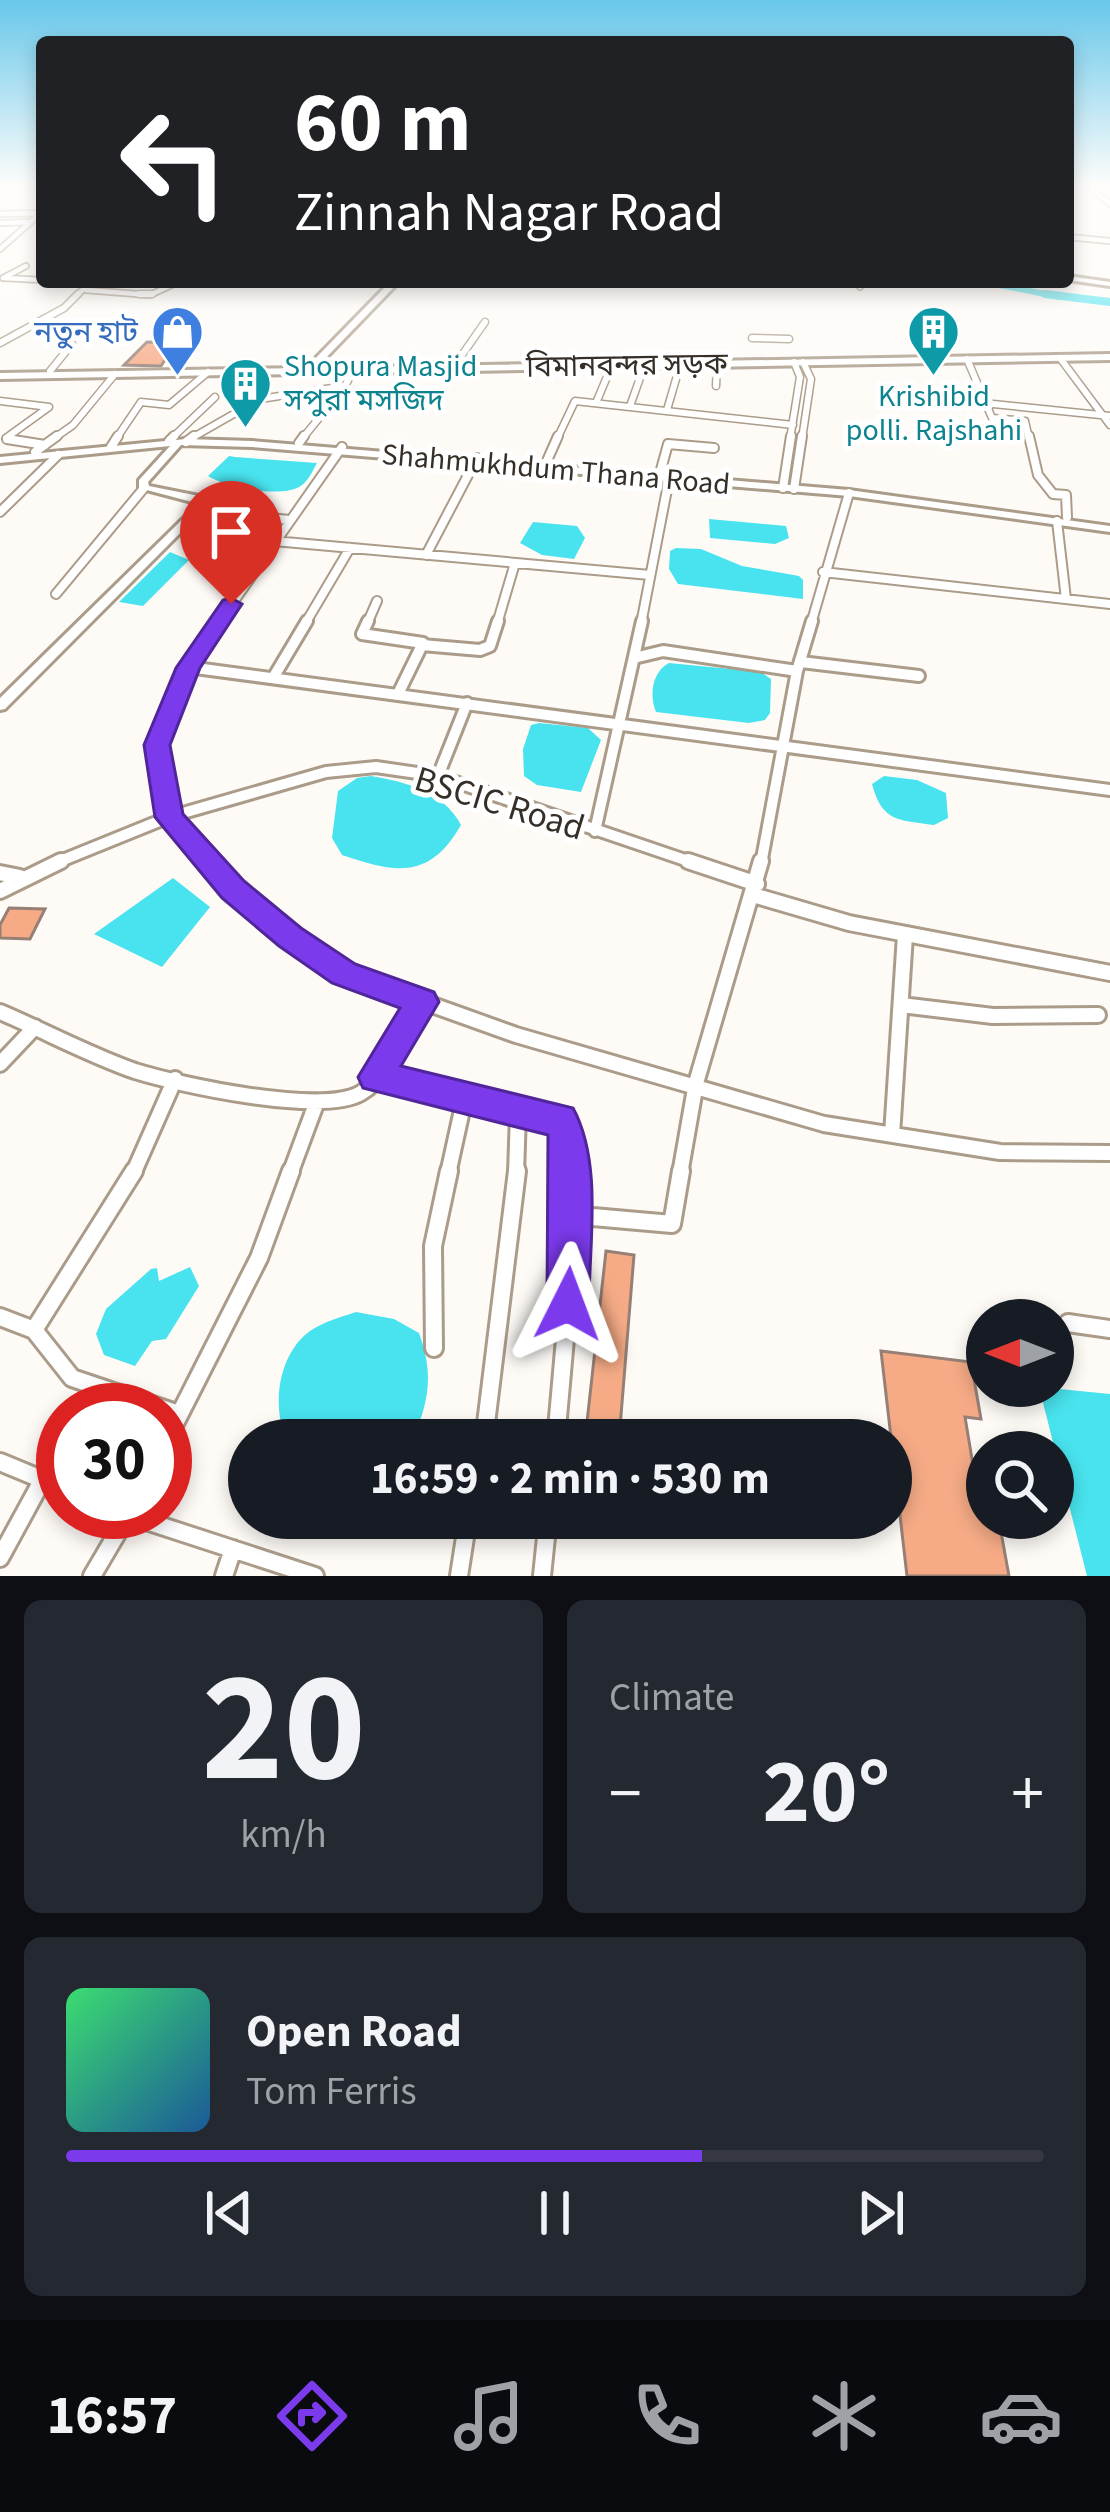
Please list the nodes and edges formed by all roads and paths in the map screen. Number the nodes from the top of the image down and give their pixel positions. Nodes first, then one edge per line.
1 (26, 266) dead end
2 (2, 279) edge
3 (36, 280) edge
4 (1074, 280) edge
5 (1110, 284) edge
6 (84, 288) edge
7 (107, 288) edge
8 (165, 288) edge
9 (393, 288) edge
10 (484, 322) dead end
11 (752, 338) dead end
12 (789, 339) dead end
13 (0, 343) edge
14 (72, 344) dead end
15 (338, 346) junction
16 (1110, 356) edge
17 (1060, 358) junction
18 (854, 359) junction
19 (967, 359) junction
20 (799, 362) junction
21 (717, 364) junction
22 (455, 365) junction
23 (317, 366) junction
24 (368, 366) junction
25 (276, 367) junction
26 (50, 370) junction
27 (353, 370) junction
28 (208, 372) junction
29 (609, 372) dead end
30 (0, 374) edge
31 (115, 374) junction
32 (640, 378) dead end
33 (676, 379) dead end
34 (345, 386) junction
35 (716, 386) dead end
36 (214, 398) dead end
37 (0, 401) edge
38 (596, 403) junction
39 (983, 404) junction
40 (630, 406) junction
41 (667, 410) junction
42 (1108, 419) edge
43 (793, 425) junction
44 (3, 438) edge
45 (180, 441) junction
46 (298, 443) junction
47 (111, 447) junction
48 (40, 448) junction
49 (714, 448) dead end
50 (341, 449) junction
51 (58, 455) junction
52 (0, 457) edge
53 (476, 460) junction
54 (547, 464) junction
55 (666, 475) junction
56 (789, 485) junction
57 (144, 488) junction
58 (849, 493) junction
59 (1, 511) edge
60 (225, 513) dead end
61 (1062, 519) junction
62 (289, 520) junction
63 (1110, 526) edge
64 (274, 542) junction
65 (350, 548) junction
66 (427, 555) junction
67 (515, 563) junction
68 (823, 572) junction
69 (650, 575) junction
70 (56, 594) dead end
71 (1066, 599) junction
72 (377, 601) dead end
73 (1110, 604) edge
74 (422, 645) junction
75 (634, 658) junction
76 (799, 667) junction
77 (188, 668) junction
78 (919, 676) dead end
79 (273, 678) junction
80 (398, 694) junction
81 (467, 703) junction
82 (0, 706) edge
83 (622, 723) junction
84 (781, 746) junction
85 (438, 776) junction
86 (1110, 790) edge
87 (170, 817) junction
88 (595, 831) junction
89 (0, 873) edge
90 (20, 877) junction
91 (755, 889) junction
92 (0, 890) edge
93 (905, 935) junction
94 (1110, 974) edge
95 (423, 1002) junction
96 (901, 1005) junction
97 (0, 1012) edge
98 (1098, 1015) dead end
99 (35, 1027) junction
100 (0, 1064) edge
101 (376, 1077) junction
102 (176, 1079) junction
103 (696, 1083) junction
104 (464, 1100) junction
105 (316, 1103) junction
106 (518, 1113) junction
107 (892, 1135) junction
108 (1110, 1153) edge
109 (570, 1215) junction
110 (0, 1317) edge
111 (1074, 1324) edge
112 (1110, 1329) edge
113 (34, 1330) junction
114 (434, 1348) dead end
115 (87, 1383) edge
116 (192, 1389) edge
117 (487, 1419) edge
118 (558, 1419) edge
119 (0, 1462) edge
120 (36, 1476) edge
121 (36, 1492) edge
122 (192, 1535) edge
123 (113, 1539) edge
124 (464, 1539) edge
125 (546, 1539) edge
126 (233, 1549) junction
127 (0, 1558) edge
128 (92, 1576) edge
129 (224, 1576) edge
130 (315, 1576) edge
131 (459, 1576) edge
132 (542, 1576) edge

1 - 2 street
2 - 3 street
4 - 5 main road
6 - 13 street
7 - 8 street
9 - 15 main road
10 - 22 street
11 - 12 street
14 - 26 street
15 - 23 main road
15 - 24 main road
15 - 25 main road
16 - 17 main road, বিমানবন্দর সড়ক
16 - 18 main road, বিমানবন্দর সড়ক
17 - 19 main road, বিমানবন্দর সড়ক
17 - 42 street
18 - 19 main road, বিমানবন্দর সড়ক
18 - 20 main road, বিমানবন্দর সড়ক
18 - 22 main road, বিমানবন্দর সড়ক
19 - 39 street
20 - 21 main road, বিমানবন্দর সড়ক
20 - 43 street
20 - 56 street
21 - 27 main road, বিমানবন্দর সড়ক
21 - 35 street
22 - 24 main road, বিমানবন্দর সড়ক
23 - 24 main road, বিমানবন্দর সড়ক
23 - 25 main road, বিমানবন্দর সড়ক
25 - 26 main road, বিমানবন্দর সড়ক
26 - 30 main road, বিমানবন্দর সড়ক
27 - 28 main road, বিমানবন্দর সড়ক
27 - 34 street
28 - 31 main road, বিমানবন্দর সড়ক
28 - 47 street
29 - 38 street
30 - 31 main road, বিমানবন্দর সড়ক
31 - 48 street
32 - 40 street
33 - 41 street
34 - 45 street
34 - 46 street
36 - 45 street
37 - 44 street
38 - 40 street
38 - 54 street
39 - 42 street
39 - 61 street
40 - 41 street
41 - 43 street
43 - 56 street
44 - 48 street
45 - 46 main road, Shahmukhdum Thana Road
45 - 47 main road, Shahmukhdum Thana Road
45 - 50 main road, Shahmukhdum Thana Road
45 - 51 main road, Shahmukhdum Thana Road
45 - 57 main road
46 - 50 main road, Shahmukhdum Thana Road
47 - 48 main road, Shahmukhdum Thana Road
48 - 52 main road, Shahmukhdum Thana Road
49 - 55 street
50 - 53 main road, Shahmukhdum Thana Road
50 - 62 street
51 - 52 main road, Shahmukhdum Thana Road
51 - 59 street
53 - 54 main road, Shahmukhdum Thana Road
53 - 55 main road, Shahmukhdum Thana Road
53 - 66 street
54 - 55 main road, Shahmukhdum Thana Road
55 - 56 main road, Shahmukhdum Thana Road
55 - 69 street
56 - 58 main road, Shahmukhdum Thana Road
56 - 61 main road, Shahmukhdum Thana Road
57 - 70 street
57 - 82 main road
58 - 61 main road, Shahmukhdum Thana Road
58 - 68 street
60 - 62 street
61 - 63 main road, Shahmukhdum Thana Road
61 - 71 street
62 - 64 street
64 - 65 street
64 - 77 street
65 - 66 street
65 - 79 street
66 - 67 street
67 - 69 street
67 - 74 street
68 - 71 street
68 - 76 street
69 - 75 street
71 - 73 street
72 - 74 street
74 - 80 street
75 - 76 street
75 - 83 street
76 - 78 street
76 - 84 street
77 - 79 street
77 - 87 street
79 - 80 street
80 - 81 street
81 - 83 street
81 - 85 street
83 - 84 street
83 - 88 street
84 - 86 street
84 - 91 street
85 - 87 street, BSCIC Road
85 - 88 street, BSCIC Road
87 - 90 street, BSCIC Road
87 - 95 street
88 - 91 street, BSCIC Road
89 - 90 street
90 - 92 street, BSCIC Road
91 - 93 street, BSCIC Road
91 - 103 street
93 - 94 street, BSCIC Road
93 - 96 street
95 - 101 street
95 - 103 street
96 - 98 street
96 - 107 street
97 - 99 street
99 - 100 street
99 - 102 street
101 - 104 street
101 - 105 street
102 - 105 street
102 - 113 street
103 - 107 street
103 - 109 street
104 - 106 street
104 - 114 street
105 - 116 street
106 - 109 street
106 - 117 street
107 - 108 street
109 - 118 street
110 - 113 street
111 - 112 street
113 - 115 street
119 - 120 street
121 - 127 street
122 - 126 street
123 - 128 street
124 - 131 street
125 - 132 street
126 - 129 street
126 - 130 street

